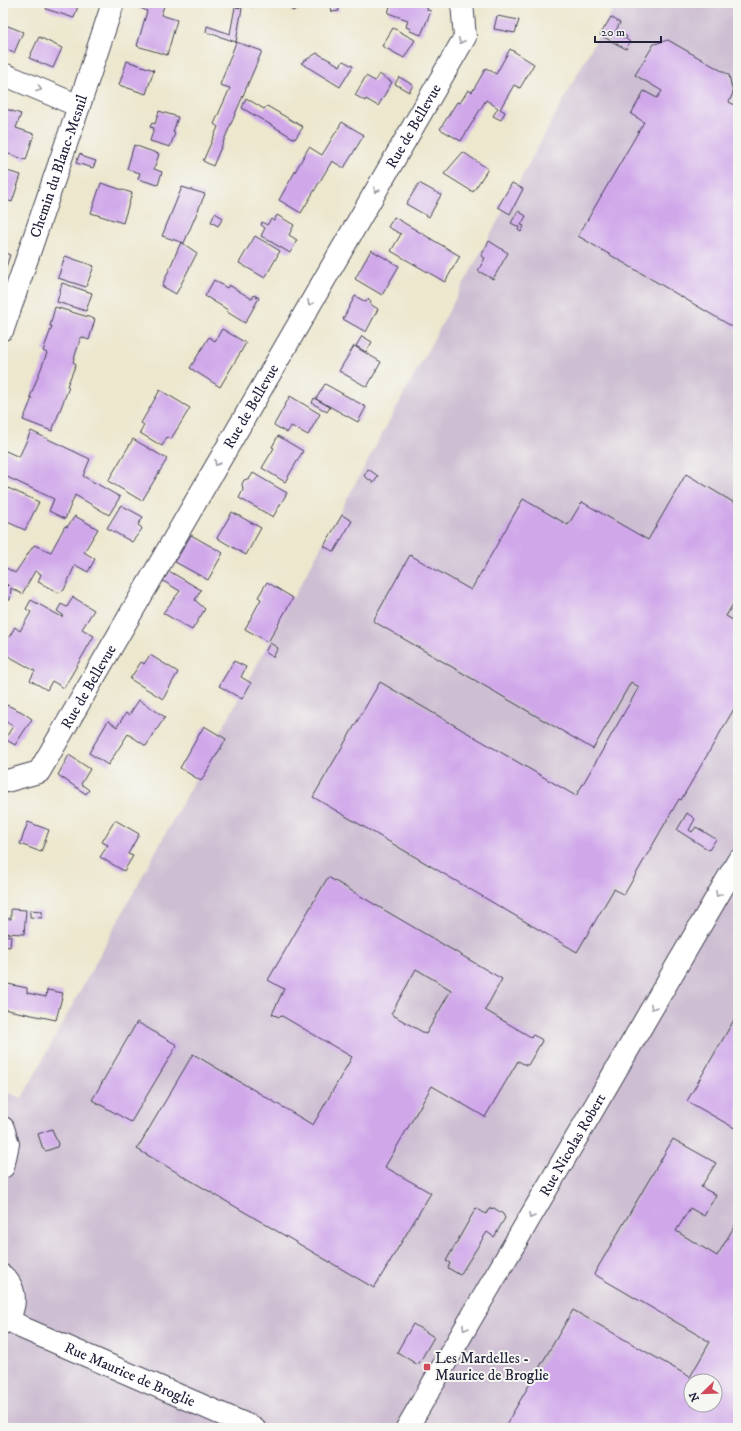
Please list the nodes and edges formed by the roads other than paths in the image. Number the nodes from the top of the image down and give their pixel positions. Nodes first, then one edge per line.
1 (112, 3) edge
2 (462, 3) edge
3 (3, 74) edge
4 (79, 106) junction
5 (7, 301) edge
6 (3, 329) edge
7 (3, 782) edge
8 (738, 861) edge
9 (3, 1128) edge
10 (3, 1167) edge
11 (3, 1276) edge
12 (5, 1321) edge
13 (254, 1428) edge
14 (407, 1428) edge

1 - 4 street, Chemin du Blanc-Mesnil
2 -> 7 street, Rue de Bellevue
3 -> 4 street
4 - 5 street, Chemin du Blanc-Mesnil
5 - 6 street, Chemin du Blanc-Mesnil
8 -> 14 street, Rue Nicolas Robert
9 - 10 street
11 - 12 street
12 - 13 street, Rue Maurice de Broglie

